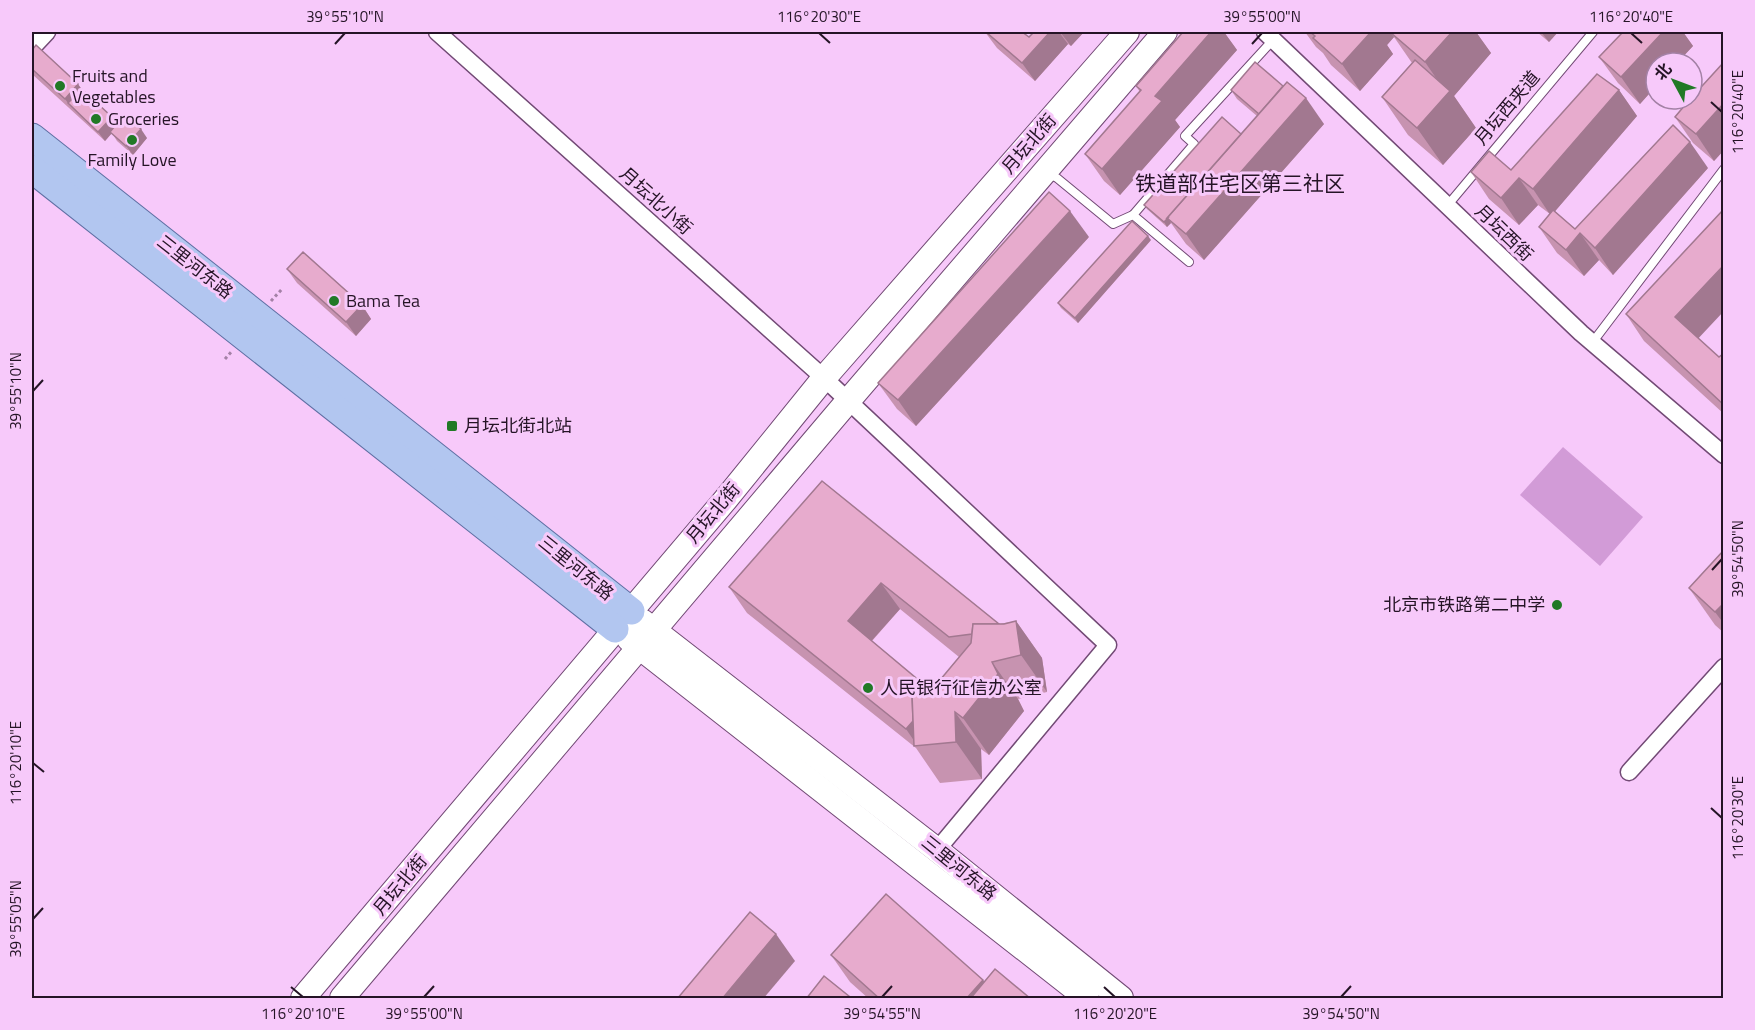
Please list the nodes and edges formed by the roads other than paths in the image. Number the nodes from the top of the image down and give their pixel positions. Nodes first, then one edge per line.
1 (46, 32) edge
2 (436, 32) edge
3 (1127, 32) edge
4 (1165, 32) edge
5 (1593, 32) edge
6 (1269, 36) edge
7 (32, 48) edge
8 (32, 137) edge
9 (32, 169) edge
10 (1724, 169) edge
11 (1044, 172) junction
12 (1447, 206) junction
13 (1133, 215) junction
14 (1190, 262) dead end
15 (1592, 343) junction
16 (824, 378) junction
17 (848, 401) junction
18 (1724, 455) edge
19 (623, 620) junction
20 (647, 639) junction
21 (1724, 667) edge
22 (1629, 772) dead end
23 (937, 850) junction
24 (303, 999) edge
25 (342, 999) edge
26 (1087, 999) edge
27 (1121, 999) edge

1 - 7 street
2 - 16 street, 月坛北小街
3 - 16 main road, 月坛北街
4 - 11 main road, 月坛北街
5 - 12 lane, 月坛西夹道
6 - 12 street, 月坛西街
6 - 13 lane
8 - 19 main road, 三里河东路
9 - 19 main road, 三里河东路
10 - 15 lane
11 - 13 lane
11 - 17 main road, 月坛北街
12 - 15 street, 月坛西街
13 - 14 lane
15 - 18 street, 月坛西街
16 - 17 street, 月坛北小街
16 - 19 main road, 月坛北街
17 - 20 main road, 月坛北街
17 - 23 street, 月坛北小街
19 - 20 main road, 三里河东路
19 - 24 main road, 月坛北街
20 - 23 main road, 三里河东路
20 - 25 main road, 月坛北街
20 - 26 main road, 三里河东路
21 - 22 street
23 - 27 main road, 三里河东路

